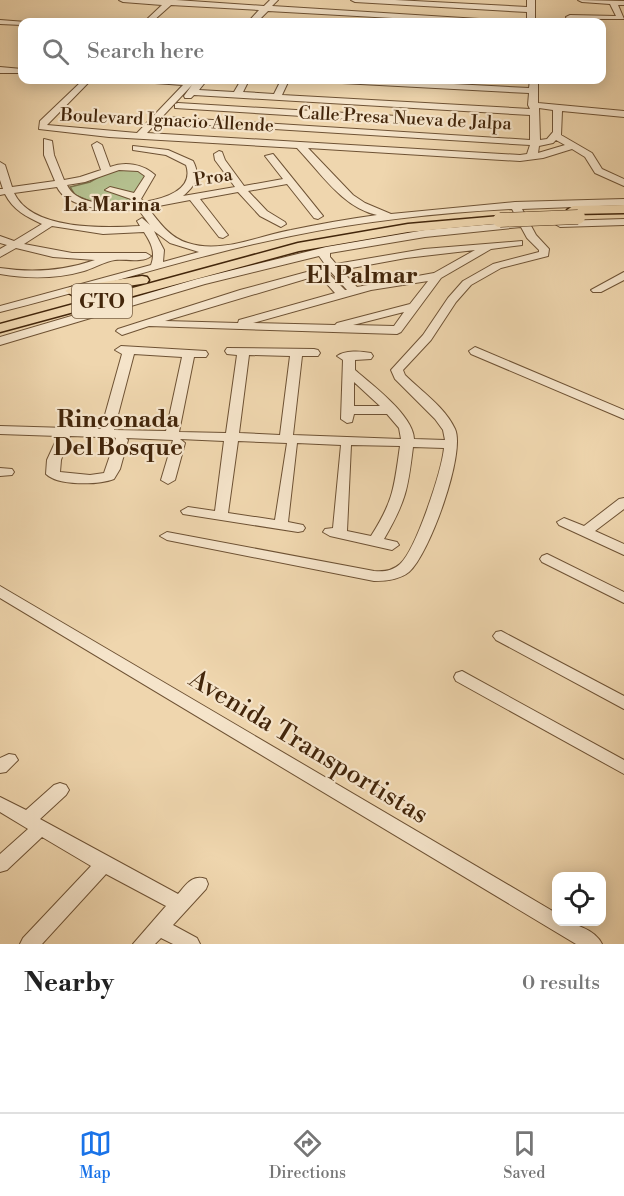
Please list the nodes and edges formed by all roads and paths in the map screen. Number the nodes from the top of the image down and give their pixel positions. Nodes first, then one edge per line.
1 (123, 0) edge
2 (264, 0) edge
3 (274, 0) edge
4 (355, 0) edge
5 (531, 0) edge
6 (582, 0) edge
7 (171, 1) edge
8 (611, 1) edge
9 (624, 3) edge
10 (468, 6) junction
11 (260, 9) junction
12 (531, 10) junction
13 (620, 11) edge
14 (570, 17) dead end
15 (152, 18) edge
16 (248, 18) edge
17 (255, 18) edge
18 (431, 18) edge
19 (466, 18) edge
20 (531, 18) edge
21 (0, 22) edge
22 (18, 23) edge
23 (0, 70) edge
24 (18, 71) edge
25 (83, 84) edge
26 (193, 84) edge
27 (195, 84) edge
28 (243, 84) edge
29 (283, 84) edge
30 (381, 84) edge
31 (420, 84) joint
32 (533, 84) edge
33 (532, 91) junction
34 (191, 92) junction
35 (237, 95) junction
36 (277, 97) junction
37 (377, 103) junction
38 (417, 105) junction
39 (178, 106) junction
40 (557, 107) junction
41 (532, 109) junction
42 (624, 114) edge
43 (165, 120) junction
44 (414, 120) junction
45 (146, 134) junction
46 (412, 135) junction
47 (556, 136) junction
48 (48, 141) dead end
49 (296, 143) junction
50 (535, 143) junction
51 (97, 145) dead end
52 (571, 146) junction
53 (136, 148) dead end
54 (219, 154) dead end
55 (270, 156) dead end
56 (531, 156) junction
57 (0, 165) edge
58 (106, 170) junction
59 (289, 181) junction
60 (624, 182) edge
61 (63, 186) junction
62 (243, 189) junction
63 (110, 190) dead end
64 (190, 192) junction
65 (5, 193) edge
66 (624, 202) edge
67 (137, 203) junction
68 (537, 204) junction
69 (560, 204) junction
70 (515, 205) junction
71 (458, 209) junction
72 (624, 209) edge
73 (404, 214) junction
74 (624, 215) edge
75 (318, 216) dead end
76 (624, 222) edge
77 (50, 223) junction
78 (281, 224) dead end
79 (549, 224) junction
80 (571, 224) junction
81 (338, 225) junction
82 (524, 225) junction
83 (152, 228) junction
84 (460, 230) junction
85 (223, 235) dead end
86 (0, 239) edge
87 (518, 243) dead end
88 (16, 245) junction
89 (180, 246) junction
90 (488, 246) junction
91 (221, 250) junction
92 (326, 250) junction
93 (160, 251) junction
94 (0, 254) edge
95 (146, 256) dead end
96 (114, 257) junction
97 (292, 258) junction
98 (155, 268) junction
99 (333, 268) junction
100 (200, 269) junction
101 (320, 271) junction
102 (0, 272) edge
103 (624, 275) edge
104 (437, 276) junction
105 (143, 280) junction
106 (597, 290) dead end
107 (72, 291) junction
108 (348, 293) junction
109 (153, 295) junction
110 (133, 302) junction
111 (412, 308) junction
112 (0, 309) edge
113 (68, 310) junction
114 (0, 317) edge
115 (146, 323) junction
116 (233, 326) junction
117 (0, 328) edge
118 (331, 328) junction
119 (122, 331) dead end
120 (0, 341) edge
121 (475, 351) dead end
122 (296, 353) junction
123 (314, 353) dead end
124 (367, 356) dead end
125 (349, 371) junction
126 (389, 410) junction
127 (624, 416) edge
128 (1, 434) edge
129 (105, 436) junction
130 (64, 437) junction
131 (121, 440) junction
132 (174, 440) junction
133 (231, 441) junction
134 (289, 442) junction
135 (407, 445) junction
136 (346, 447) junction
137 (450, 448) junction
138 (168, 480) dead end
139 (622, 506) edge
140 (188, 511) dead end
141 (221, 515) junction
142 (564, 522) dead end
143 (281, 524) junction
144 (298, 528) dead end
145 (585, 532) junction
146 (167, 536) dead end
147 (375, 542) junction
148 (392, 545) dead end
149 (624, 550) edge
150 (547, 559) dead end
151 (0, 591) edge
152 (624, 598) edge
153 (501, 636) dead end
154 (462, 677) dead end
155 (624, 703) edge
156 (624, 768) edge
157 (60, 789) dead end
158 (0, 804) edge
159 (34, 824) junction
160 (104, 864) junction
161 (0, 865) edge
162 (199, 884) dead end
163 (181, 905) junction
164 (159, 927) junction
165 (30, 944) edge
166 (143, 944) edge
167 (190, 944) edge
168 (592, 944) edge

1 - 7 street
2 - 11 street
3 - 11 street
4 - 10 street
5 - 12 street
6 - 8 street
7 - 11 street
7 - 15 street
8 - 9 street
8 - 13 street
10 - 12 street
10 - 19 street
11 - 16 street
11 - 17 street
11 - 18 street
12 - 20 street
13 - 14 street
21 - 22 street
23 - 24 street
25 - 45 street, Boulevard Ignacio Allende
26 - 45 street
27 - 34 street
28 - 35 street
29 - 36 street
30 - 37 street
31 - 33 street
31 - 38 street
32 - 33 street
33 - 41 street
34 - 35 street
34 - 39 street
35 - 36 street
36 - 37 street
37 - 38 street
38 - 41 street
38 - 44 street
39 - 43 street
39 - 44 street
40 - 41 street
40 - 42 street
40 - 47 street
41 - 50 street
43 - 45 street
43 - 46 street, Calle Presa Nueva de Jalpa
44 - 46 street
45 - 49 street, Boulevard Ignacio Allende
46 - 50 street, Calle Presa Nueva de Jalpa
47 - 50 street
47 - 52 street
48 - 61 street
49 - 56 street, Boulevard Ignacio Allende
49 - 73 street, Boulevard Ignacio Allende
49 - 81 street, Boulevard Ignacio Allende
50 - 56 street
51 - 58 street
52 - 56 street, Boulevard Ignacio Allende
52 - 60 street
53 - 64 street, Boulevard Ignacio Allende
54 - 62 street
55 - 59 street
57 - 65 street
58 - 61 street
58 - 67 street
59 - 62 street, Proa
59 - 75 street
61 - 65 street
61 - 67 street
62 - 64 street, Proa
62 - 78 street
63 - 67 street
64 - 67 street, Proa
64 - 85 street
65 - 77 street
66 - 69 street
67 - 83 street
68 - 69 street
68 - 70 street
68 - 79 street
69 - 80 street
70 - 71 street
70 - 82 street
71 - 73 street
71 - 84 street
72 - 100 main road, GTO
73 - 81 street
74 - 100 main road, GTO, bridge
76 - 80 street
77 - 83 street
77 - 88 street
79 - 80 street
79 - 82 street
81 - 91 street
82 - 84 street
82 - 137 street
83 - 89 street
83 - 93 street
84 - 92 street
86 - 88 street
87 - 90 street
88 - 94 street
88 - 96 street
89 - 91 street
89 - 93 street
90 - 99 street
90 - 104 street
91 - 98 street
92 - 97 street
92 - 99 street
93 - 98 street
95 - 96 street
96 - 102 street
97 - 101 street
97 - 109 street
98 - 107 street
99 - 101 street
99 - 108 street
100 - 105 main road, GTO
100 - 109 main road
100 - 113 main road, GTO
101 - 108 street
101 - 115 street
103 - 106 street
104 - 108 street
104 - 111 street
105 - 107 main road
105 - 114 main road, GTO
107 - 112 street
108 - 116 street
109 - 110 street
110 - 113 main road
110 - 120 street
111 - 118 street
111 - 118 street
113 - 117 main road, GTO
115 - 116 street
115 - 119 street
116 - 118 street
121 - 127 street
122 - 123 street
122 - 133 street
122 - 134 street
124 - 125 street
125 - 126 street
125 - 126 street
126 - 135 street
128 - 129 street
128 - 130 street
129 - 130 street
129 - 131 street
129 - 132 street
129 - 132 street
130 - 131 street
131 - 132 street
132 - 133 street
132 - 138 street
133 - 134 street
133 - 141 street
134 - 135 street
134 - 136 street
134 - 143 street
135 - 136 street
135 - 137 street
135 - 147 street
136 - 147 street
137 - 146 street
139 - 145 street
140 - 141 street
141 - 143 street
142 - 145 street
143 - 144 street
145 - 149 street
147 - 148 street
150 - 152 street
151 - 168 street, Avenida Transportistas
153 - 155 street
154 - 156 street
157 - 159 street
158 - 159 street
159 - 160 street
159 - 161 street
160 - 163 street
160 - 165 street
162 - 163 street
163 - 164 street
164 - 166 street
164 - 167 street

